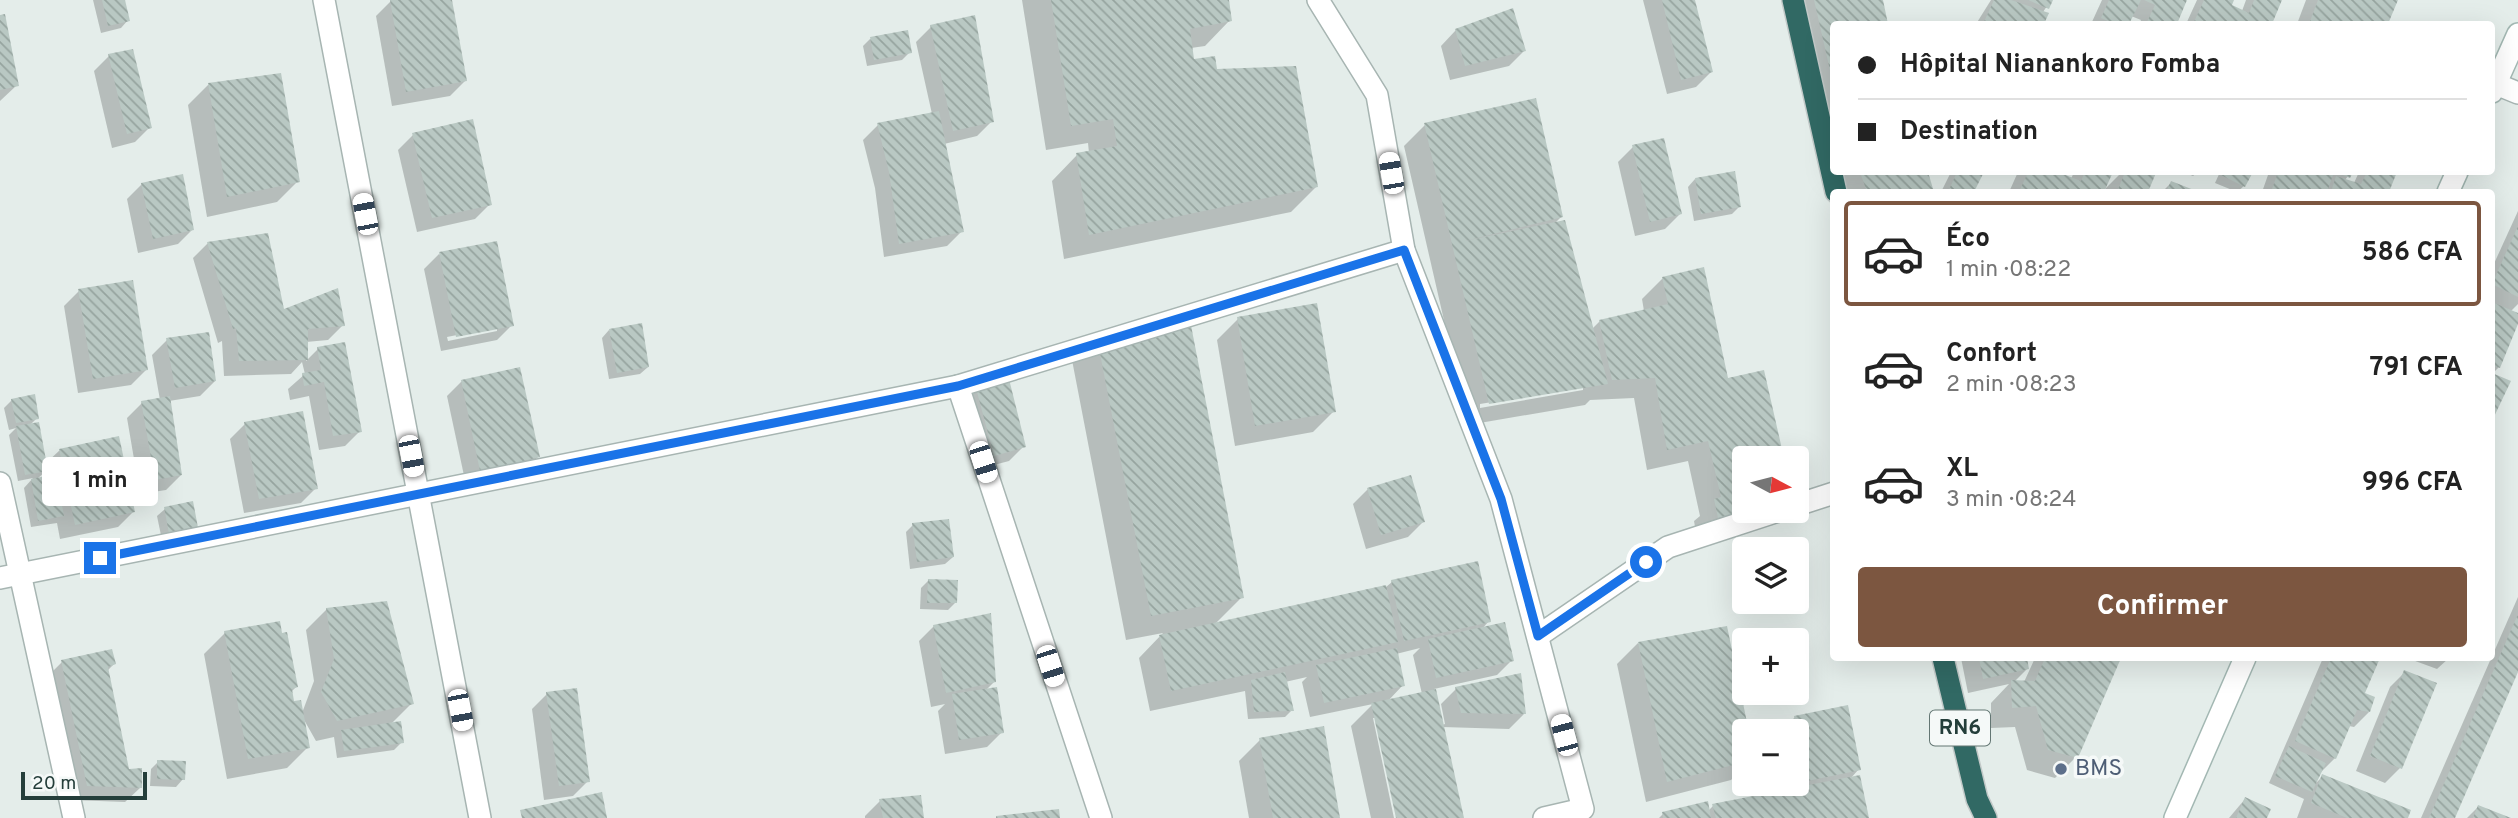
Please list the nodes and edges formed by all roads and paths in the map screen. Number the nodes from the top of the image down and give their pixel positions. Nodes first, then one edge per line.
1 (324, 0) edge
2 (1318, 0) edge
3 (1793, 0) edge
4 (2518, 34) edge
5 (2495, 86) edge
6 (2495, 88) edge
7 (2518, 93) edge
8 (1830, 165) edge
9 (1404, 250) junction
10 (958, 386) junction
11 (0, 483) edge
12 (1830, 493) edge
13 (419, 494) junction
14 (1810, 500) edge
15 (1741, 523) edge
16 (10, 576) edge
17 (1538, 636) junction
18 (1944, 661) edge
19 (2244, 661) edge
20 (1980, 812) edge
21 (74, 818) edge
22 (480, 818) edge
23 (1101, 818) edge
24 (1545, 818) edge
25 (2175, 818) edge

1 - 13 street
2 - 9 street
3 - 8 highway
4 - 5 street
6 - 7 street
9 - 10 street
9 - 17 street
10 - 13 street
10 - 23 street
11 - 16 street
12 - 14 street
13 - 16 street
13 - 22 street
15 - 17 street
16 - 21 street
17 - 24 street
18 - 20 highway, RN6
19 - 25 street

